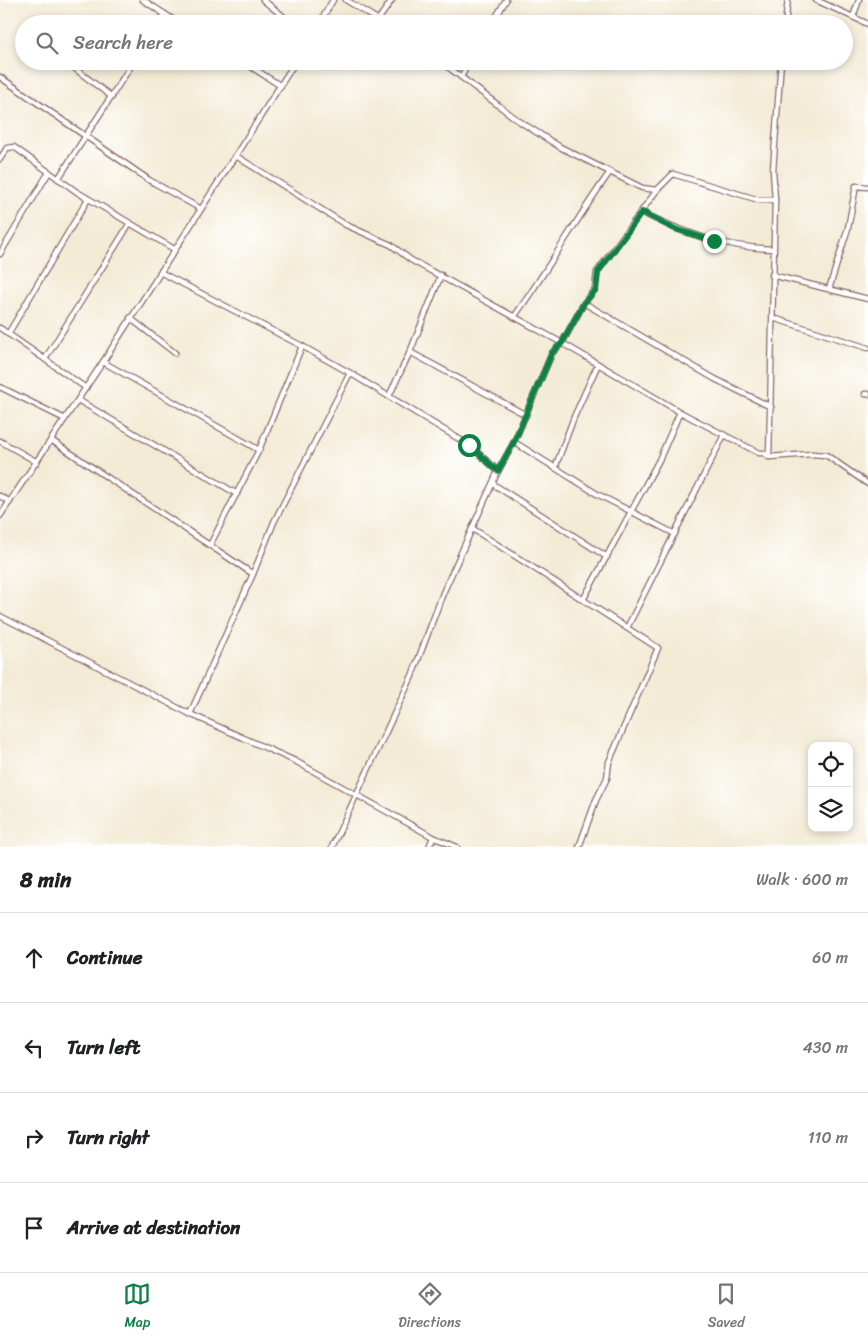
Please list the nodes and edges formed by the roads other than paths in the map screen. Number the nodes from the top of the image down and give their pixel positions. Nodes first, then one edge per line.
1 (143, 0) edge
2 (263, 0) edge
3 (333, 0) edge
4 (346, 0) edge
5 (392, 0) edge
6 (506, 0) edge
7 (788, 0) edge
8 (816, 0) edge
9 (859, 0) edge
10 (165, 14) edge
11 (282, 15) edge
12 (324, 15) edge
13 (370, 15) edge
14 (382, 15) edge
15 (497, 15) edge
16 (786, 15) edge
17 (849, 15) edge
18 (853, 17) joint
19 (868, 24) edge
20 (77, 70) edge
21 (128, 70) edge
22 (256, 70) edge
23 (291, 70) edge
24 (452, 70) edge
25 (465, 70) edge
26 (780, 70) edge
27 (0, 77) edge
28 (461, 77) junction
29 (281, 86) junction
30 (112, 97) junction
31 (87, 136) junction
32 (236, 156) junction
33 (0, 159) edge
34 (49, 172) junction
35 (610, 172) junction
36 (58, 179) junction
37 (868, 186) edge
38 (657, 190) junction
39 (88, 199) junction
40 (775, 200) junction
41 (201, 209) junction
42 (642, 212) junction
43 (130, 223) junction
44 (174, 248) junction
45 (774, 249) junction
46 (0, 254) edge
47 (160, 272) junction
48 (442, 275) junction
49 (772, 275) junction
50 (830, 289) junction
51 (868, 299) edge
52 (584, 303) junction
53 (514, 316) junction
54 (130, 318) junction
55 (772, 318) junction
56 (0, 328) edge
57 (8, 334) junction
58 (562, 343) junction
59 (302, 346) junction
60 (868, 348) edge
61 (410, 352) junction
62 (175, 353) dead end
63 (45, 359) junction
64 (103, 362) junction
65 (598, 364) junction
66 (350, 373) junction
67 (0, 387) edge
68 (86, 388) junction
69 (389, 396) junction
70 (78, 400) junction
71 (771, 407) junction
72 (680, 412) junction
73 (526, 415) junction
74 (65, 419) junction
75 (724, 435) junction
76 (51, 440) junction
77 (0, 441) edge
78 (514, 442) junction
79 (259, 450) junction
80 (769, 457) junction
81 (37, 462) junction
82 (555, 468) junction
83 (498, 471) junction
84 (493, 484) junction
85 (868, 484) edge
86 (236, 494) junction
87 (0, 496) edge
88 (10, 502) junction
89 (630, 510) junction
90 (0, 516) edge
91 (473, 529) junction
92 (675, 534) junction
93 (210, 545) junction
94 (607, 557) junction
95 (254, 574) junction
96 (582, 600) junction
97 (0, 616) edge
98 (627, 628) junction
99 (190, 714) junction
100 (358, 796) junction
101 (434, 837) junction
102 (332, 847) edge
103 (429, 847) edge
104 (457, 847) edge
105 (579, 847) edge

1 - 10 street
2 - 11 street
3 - 12 street
4 - 13 street
5 - 14 street
6 - 15 street
7 - 16 street
8 - 17 street
9 - 18 street
18 - 19 street
20 - 30 street
21 - 30 street
22 - 29 street
23 - 29 street
24 - 28 street
25 - 28 street
26 - 40 street
27 - 31 street
28 - 35 street
29 - 32 street
30 - 31 street
31 - 36 street
31 - 41 street
32 - 41 street
32 - 48 street
33 - 34 street
34 - 36 street
34 - 46 street
35 - 38 street
35 - 53 street
36 - 39 street
37 - 50 street
38 - 40 street
38 - 42 street
39 - 43 street
39 - 57 street
40 - 45 street
41 - 44 street
42 - 45 street
42 - 52 street
43 - 44 street
43 - 63 street
44 - 47 street
45 - 49 street
47 - 54 street
47 - 59 street
48 - 53 street
48 - 61 street
49 - 50 street
49 - 55 street
50 - 51 street
52 - 58 street
52 - 71 street
53 - 58 street
54 - 62 street
54 - 64 street
55 - 60 street
55 - 71 street
56 - 57 street
57 - 63 street
58 - 65 street
58 - 73 street
59 - 66 street
59 - 79 street
61 - 69 street
61 - 73 street
63 - 68 street
64 - 68 street
64 - 79 street
65 - 72 street
65 - 82 street
66 - 69 street
66 - 95 street
67 - 74 street
68 - 70 street
69 - 83 street
70 - 74 street
70 - 86 street
71 - 80 street
72 - 75 street
72 - 89 street
73 - 78 street
74 - 76 street
75 - 80 street
75 - 92 street
76 - 81 street
76 - 93 street
77 - 81 street
78 - 82 street
78 - 83 street
79 - 86 street
80 - 85 street
81 - 88 street
82 - 89 street
83 - 84 street
84 - 91 street
84 - 94 street
86 - 93 street
87 - 88 street
88 - 90 street
89 - 92 street
89 - 94 street
91 - 96 street
91 - 100 street
92 - 98 street
93 - 95 street
94 - 96 street
95 - 99 street
96 - 98 street
97 - 99 street
98 - 105 street
99 - 100 street
100 - 101 street
100 - 102 street
101 - 103 street
101 - 104 street

